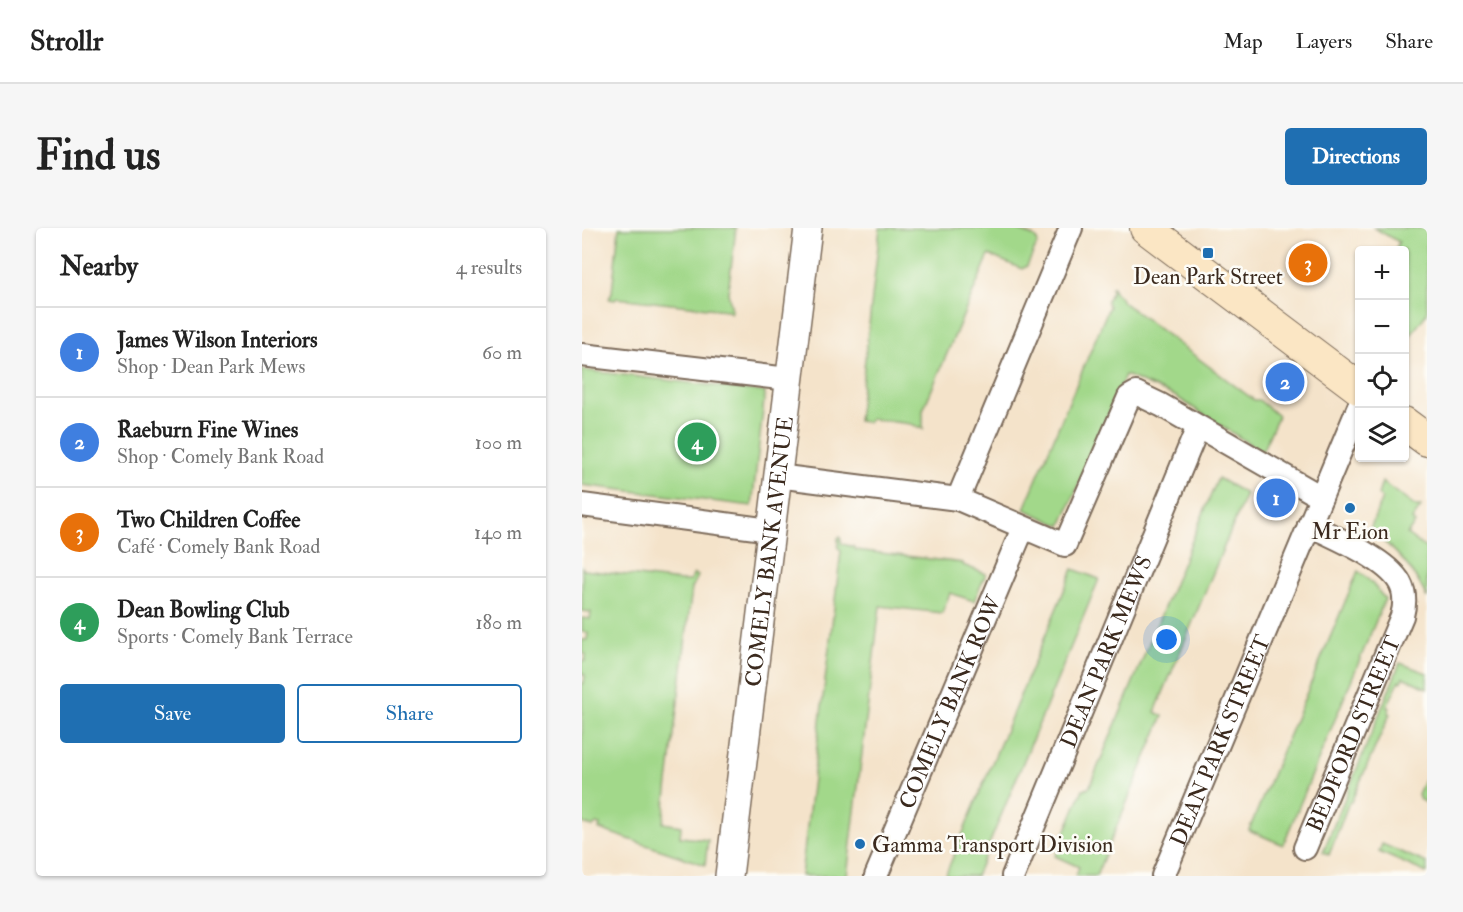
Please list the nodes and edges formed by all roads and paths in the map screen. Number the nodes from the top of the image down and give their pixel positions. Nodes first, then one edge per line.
1 (808, 228) edge
2 (1071, 228) edge
3 (1146, 228) edge
4 (582, 355) edge
5 (789, 379) junction
6 (1355, 386) edge
7 (1357, 408) edge
8 (1198, 427) junction
9 (1409, 427) edge
10 (1427, 440) edge
11 (777, 476) junction
12 (1321, 497) junction
13 (958, 499) junction
14 (582, 505) edge
15 (1309, 525) junction
16 (1023, 528) junction
17 (771, 530) junction
18 (1305, 848) dead end
19 (729, 876) edge
20 (876, 876) edge
21 (1012, 876) edge
22 (1162, 876) edge

1 - 5 street, COMELY BANK AVENUE
2 - 13 street
3 - 6 main road
4 - 5 street
5 - 11 street, COMELY BANK AVENUE
7 - 12 street, DEAN PARK STREET
8 - 12 street
8 - 16 street
8 - 21 street, DEAN PARK MEWS
9 - 10 main road
11 - 13 street
11 - 17 street, COMELY BANK AVENUE
12 - 15 street, DEAN PARK STREET
13 - 16 street
14 - 17 street
15 - 18 street, BEDFORD STREET
15 - 22 street, DEAN PARK STREET
16 - 20 street, COMELY BANK ROW
17 - 19 street, COMELY BANK AVENUE

